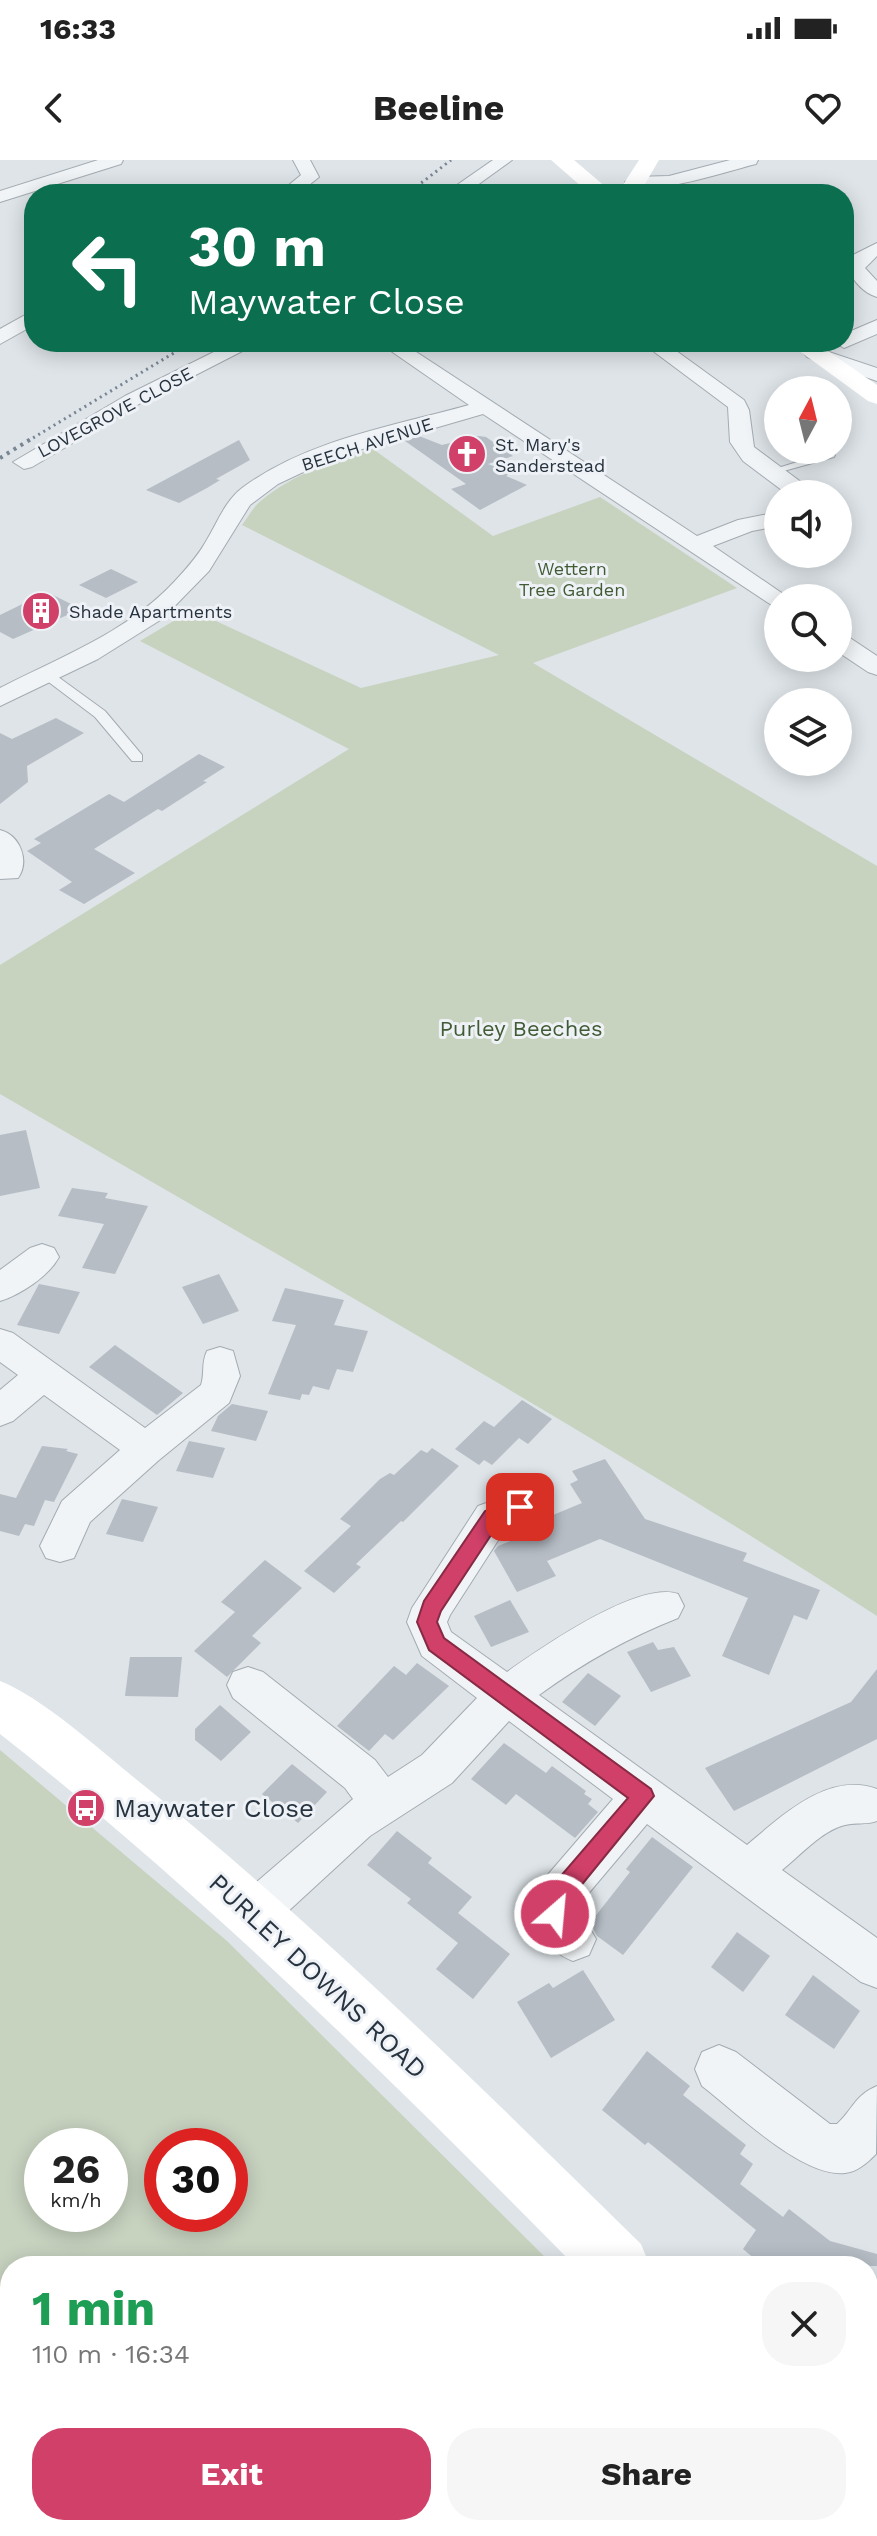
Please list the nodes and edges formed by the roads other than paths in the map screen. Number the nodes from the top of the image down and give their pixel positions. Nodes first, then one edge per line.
1 (115, 160) edge
2 (301, 160) edge
3 (504, 160) edge
4 (561, 160) edge
5 (649, 160) edge
6 (750, 160) edge
7 (32, 184) edge
8 (301, 184) edge
9 (468, 184) edge
10 (591, 184) edge
11 (634, 184) edge
12 (653, 184) edge
13 (24, 186) edge
14 (4, 192) edge
15 (24, 198) edge
16 (855, 240) dead end
17 (877, 247) edge
18 (877, 291) edge
19 (24, 322) edge
20 (877, 326) edge
21 (854, 337) edge
22 (0, 338) edge
23 (230, 352) edge
24 (403, 352) edge
25 (665, 352) edge
26 (813, 352) edge
27 (817, 352) edge
28 (877, 375) edge
29 (877, 396) edge
30 (484, 407) junction
31 (24, 462) dead end
32 (798, 464) edge
33 (773, 471) junction
34 (783, 480) edge
35 (764, 522) edge
36 (694, 545) junction
37 (764, 590) edge
38 (877, 636) edge
39 (852, 642) edge
40 (852, 650) edge
41 (877, 667) edge
42 (46, 674) junction
43 (5, 690) edge
44 (137, 758) dead end
45 (0, 838) edge
46 (8, 872) dead end
47 (42, 1257) dead end
48 (0, 1288) edge
49 (0, 1343) edge
50 (220, 1361) dead end
51 (42, 1376) junction
52 (0, 1411) edge
53 (146, 1449) junction
54 (520, 1507) dead end
55 (60, 1546) dead end
56 (664, 1606) dead end
57 (248, 1685) dead end
58 (505, 1697) junction
59 (0, 1704) edge
60 (643, 1796) junction
61 (384, 1804) junction
62 (866, 1805) dead end
63 (747, 1872) junction
64 (254, 1913) junction
65 (573, 1939) dead end
66 (877, 1966) edge
67 (719, 2069) dead end
68 (877, 2110) edge
69 (609, 2256) edge

1 - 7 street
2 - 8 street
3 - 9 street
4 - 10 street
5 - 11 street
6 - 12 street
13 - 14 street
14 - 15 street
16 - 17 street
17 - 18 street
19 - 22 street
20 - 21 street
23 - 31 street, LOVEGROVE CLOSE
24 - 30 street
25 - 33 street
26 - 29 street
27 - 28 street
30 - 36 street
30 - 42 street, BEECH AVENUE
32 - 33 lane
33 - 34 street
35 - 36 street
36 - 37 street
38 - 39 street
40 - 41 street
42 - 43 street, BEECH AVENUE
42 - 44 lane
45 - 46 street
47 - 48 street
49 - 51 street
50 - 53 street
51 - 52 street
51 - 53 street
53 - 55 street
54 - 58 street
56 - 58 street
57 - 61 street
58 - 60 street
58 - 61 street
59 - 64 street, PURLEY DOWNS ROAD
60 - 63 street
60 - 65 street
61 - 64 street
62 - 63 street
63 - 66 street
64 - 69 street, PURLEY DOWNS ROAD
67 - 68 street

